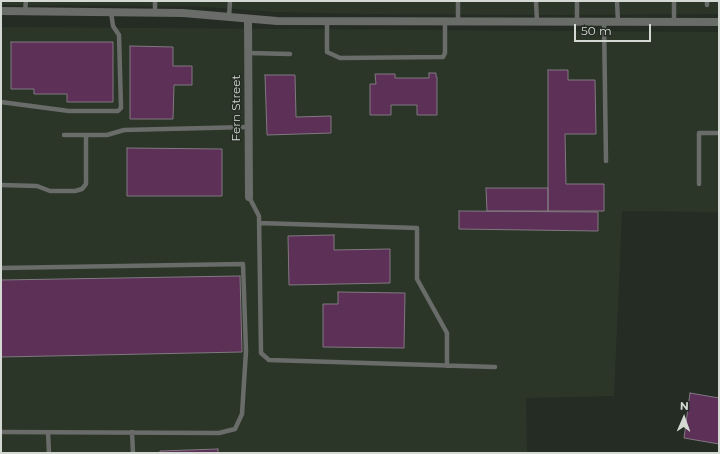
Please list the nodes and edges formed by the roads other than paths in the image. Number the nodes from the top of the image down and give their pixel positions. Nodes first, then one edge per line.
1 (26, 1) edge
2 (155, 1) edge
3 (230, 1) edge
4 (458, 1) edge
5 (536, 1) edge
6 (577, 1) edge
7 (617, 1) edge
8 (674, 1) edge
9 (1, 11) edge
10 (25, 11) junction
11 (112, 12) junction
12 (155, 13) junction
13 (230, 17) junction
14 (248, 19) junction
15 (327, 22) junction
16 (445, 22) junction
17 (458, 22) junction
18 (537, 22) junction
19 (577, 22) junction
20 (604, 22) junction
21 (618, 22) junction
22 (674, 22) junction
23 (719, 22) edge
24 (248, 53) junction
25 (290, 54) dead end
26 (1, 102) edge
27 (248, 127) junction
28 (719, 133) edge
29 (64, 135) dead end
30 (86, 135) junction
31 (606, 161) dead end
32 (699, 184) dead end
33 (1, 186) edge
34 (248, 197) joint
35 (260, 223) junction
36 (1, 268) edge
37 (447, 366) junction
38 (494, 367) dead end
39 (1, 432) edge
40 (48, 432) junction
41 (132, 432) junction
42 (49, 453) edge
43 (133, 453) edge

1 - 10 lane
2 - 12 lane
3 - 13 lane
4 - 17 lane
5 - 18 lane
6 - 19 lane
7 - 21 lane
8 - 22 lane
9 - 10 street
10 - 11 street
11 - 12 street
11 - 26 lane
12 - 13 street
13 - 14 street
14 - 15 street
14 - 24 street, Fern Street
15 - 16 street
15 - 16 lane
16 - 17 street
17 - 18 street
18 - 19 street
19 - 20 street
20 - 21 street
20 - 31 lane
21 - 22 street
22 - 23 street
24 - 25 lane
24 - 27 street, Fern Street
27 - 30 lane
27 - 34 street, Fern Street
28 - 32 lane
29 - 30 lane
30 - 33 lane
34 - 35 lane
35 - 37 lane
35 - 37 lane
36 - 41 lane
37 - 38 lane
39 - 40 lane
40 - 41 lane
40 - 42 lane
41 - 43 lane

